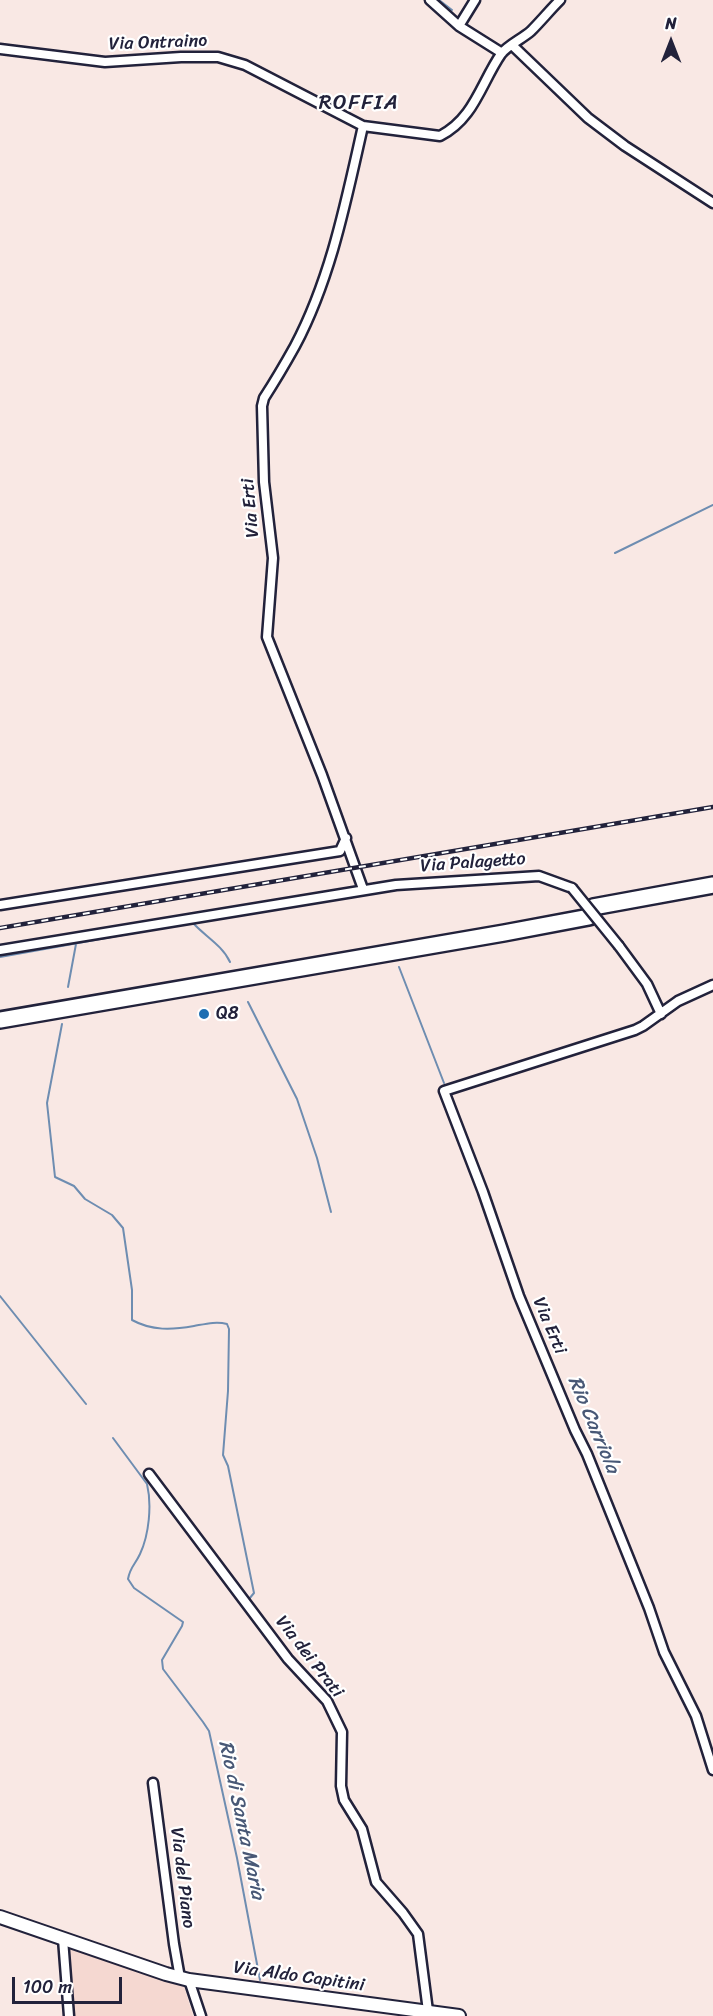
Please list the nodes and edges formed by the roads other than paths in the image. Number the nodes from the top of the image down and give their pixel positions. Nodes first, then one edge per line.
1 (430, 0) edge
2 (475, 0) edge
3 (560, 0) edge
4 (459, 26) junction
5 (512, 45) junction
6 (0, 50) edge
7 (502, 53) junction
8 (363, 126) junction
9 (713, 203) edge
10 (346, 838) junction
11 (713, 885) edge
12 (363, 889) junction
13 (713, 894) edge
14 (0, 905) edge
15 (591, 912) junction
16 (0, 950) edge
17 (713, 985) edge
18 (0, 1010) edge
19 (661, 1014) junction
20 (0, 1020) edge
21 (149, 1474) dead end
22 (713, 1770) edge
23 (153, 1783) dead end
24 (0, 1917) edge
25 (63, 1939) junction
26 (185, 1979) junction
27 (372, 2011) edge
28 (430, 2014) edge
29 (69, 2016) edge
30 (201, 2016) edge
31 (459, 2016) edge

1 - 4 street
2 - 4 street
3 - 5 street, Via Ontraino
4 - 7 street
5 - 7 street, Via Ontraino
5 - 9 street
6 - 8 street, Via Ontraino
7 - 8 street, Via Ontraino
8 - 10 street, Via Erti
10 - 12 street, Via Erti
10 - 14 street
11 - 15 highway
12 - 16 street, Via Palagetto
12 - 19 street, Via Palagetto, bridge
13 - 15 highway
15 - 18 highway
15 - 20 highway
17 - 19 street
19 - 22 street, Via Erti
21 - 28 street, Via dei Prati
23 - 26 street, Via del Piano
24 - 25 main road, Via Aldo Capitini
25 - 26 main road, Via Aldo Capitini
25 - 29 street
26 - 27 main road, Via Aldo Capitini
26 - 30 street, Via del Piano
27 - 28 main road, Via Aldo Capitini
28 - 31 main road, Via Aldo Capitini

